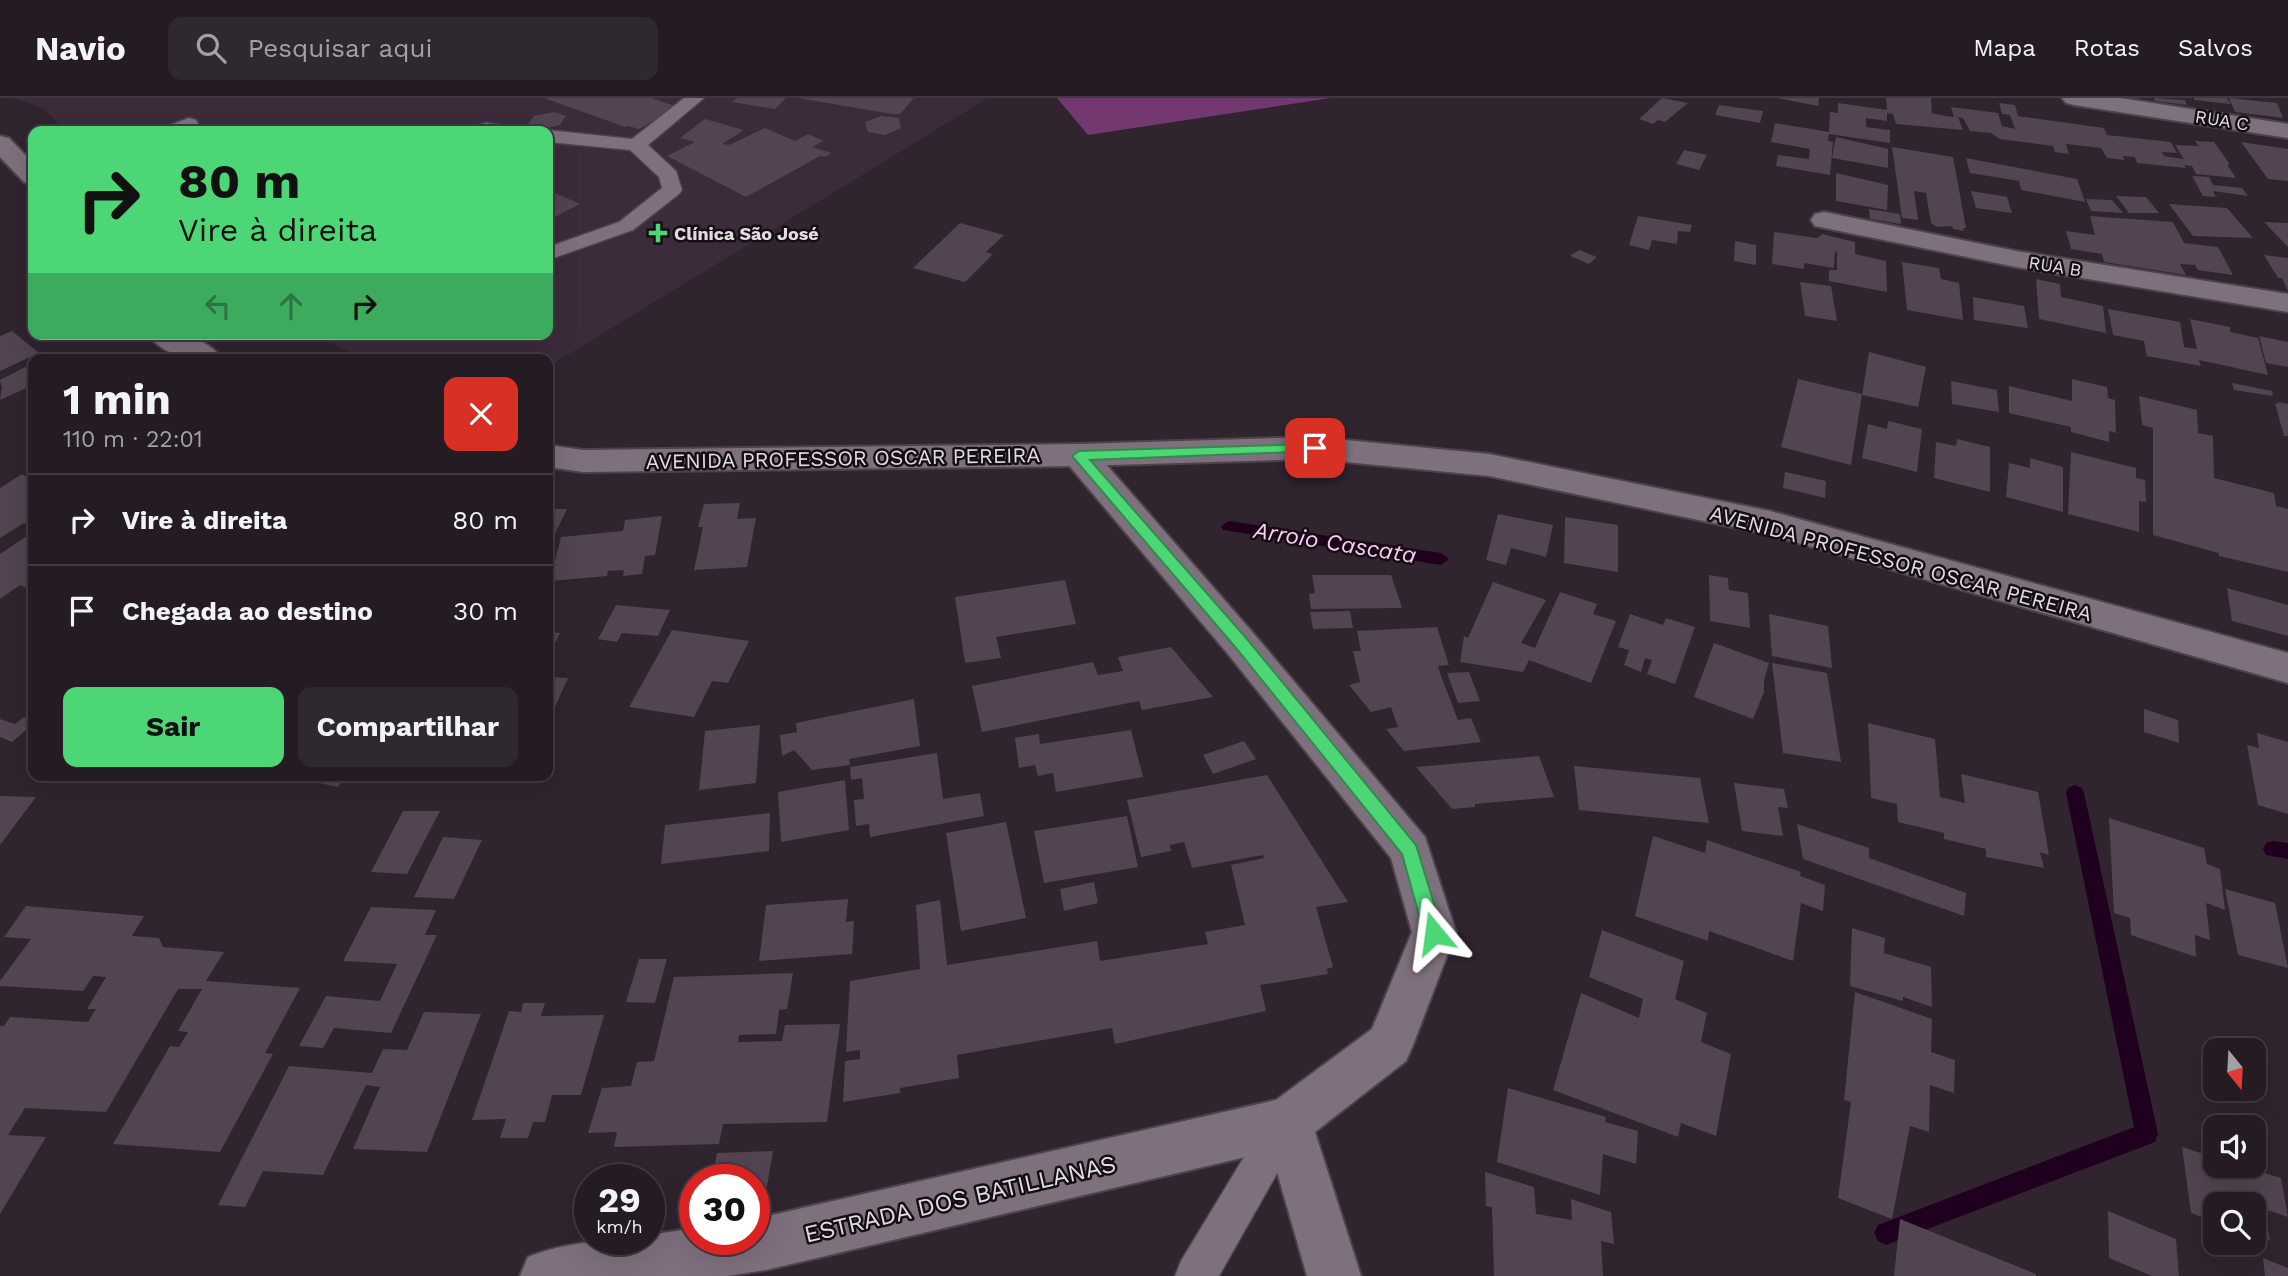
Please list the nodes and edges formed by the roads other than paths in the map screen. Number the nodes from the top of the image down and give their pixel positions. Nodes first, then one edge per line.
1 (695, 98) edge
2 (2074, 98) edge
3 (2288, 131) edge
4 (553, 137) edge
5 (0, 143) edge
6 (636, 145) junction
7 (28, 172) edge
8 (1824, 220) dead end
9 (553, 252) edge
10 (2288, 303) edge
11 (174, 340) edge
12 (198, 354) edge
13 (1079, 456) junction
14 (553, 457) edge
15 (2288, 668) edge
16 (1287, 1122) junction
17 (547, 1276) edge
18 (1196, 1276) edge
19 (1334, 1276) edge

1 - 6 lane
2 - 3 street, RUA C
4 - 6 lane
5 - 7 street
6 - 9 lane
8 - 10 street, RUA B
11 - 12 street
13 - 14 street, AVENIDA PROFESSOR OSCAR PEREIRA
13 - 15 street, AVENIDA PROFESSOR OSCAR PEREIRA
13 - 16 street
16 - 17 street, ESTRADA DOS BATILLANAS
16 - 18 lane
16 - 19 street

